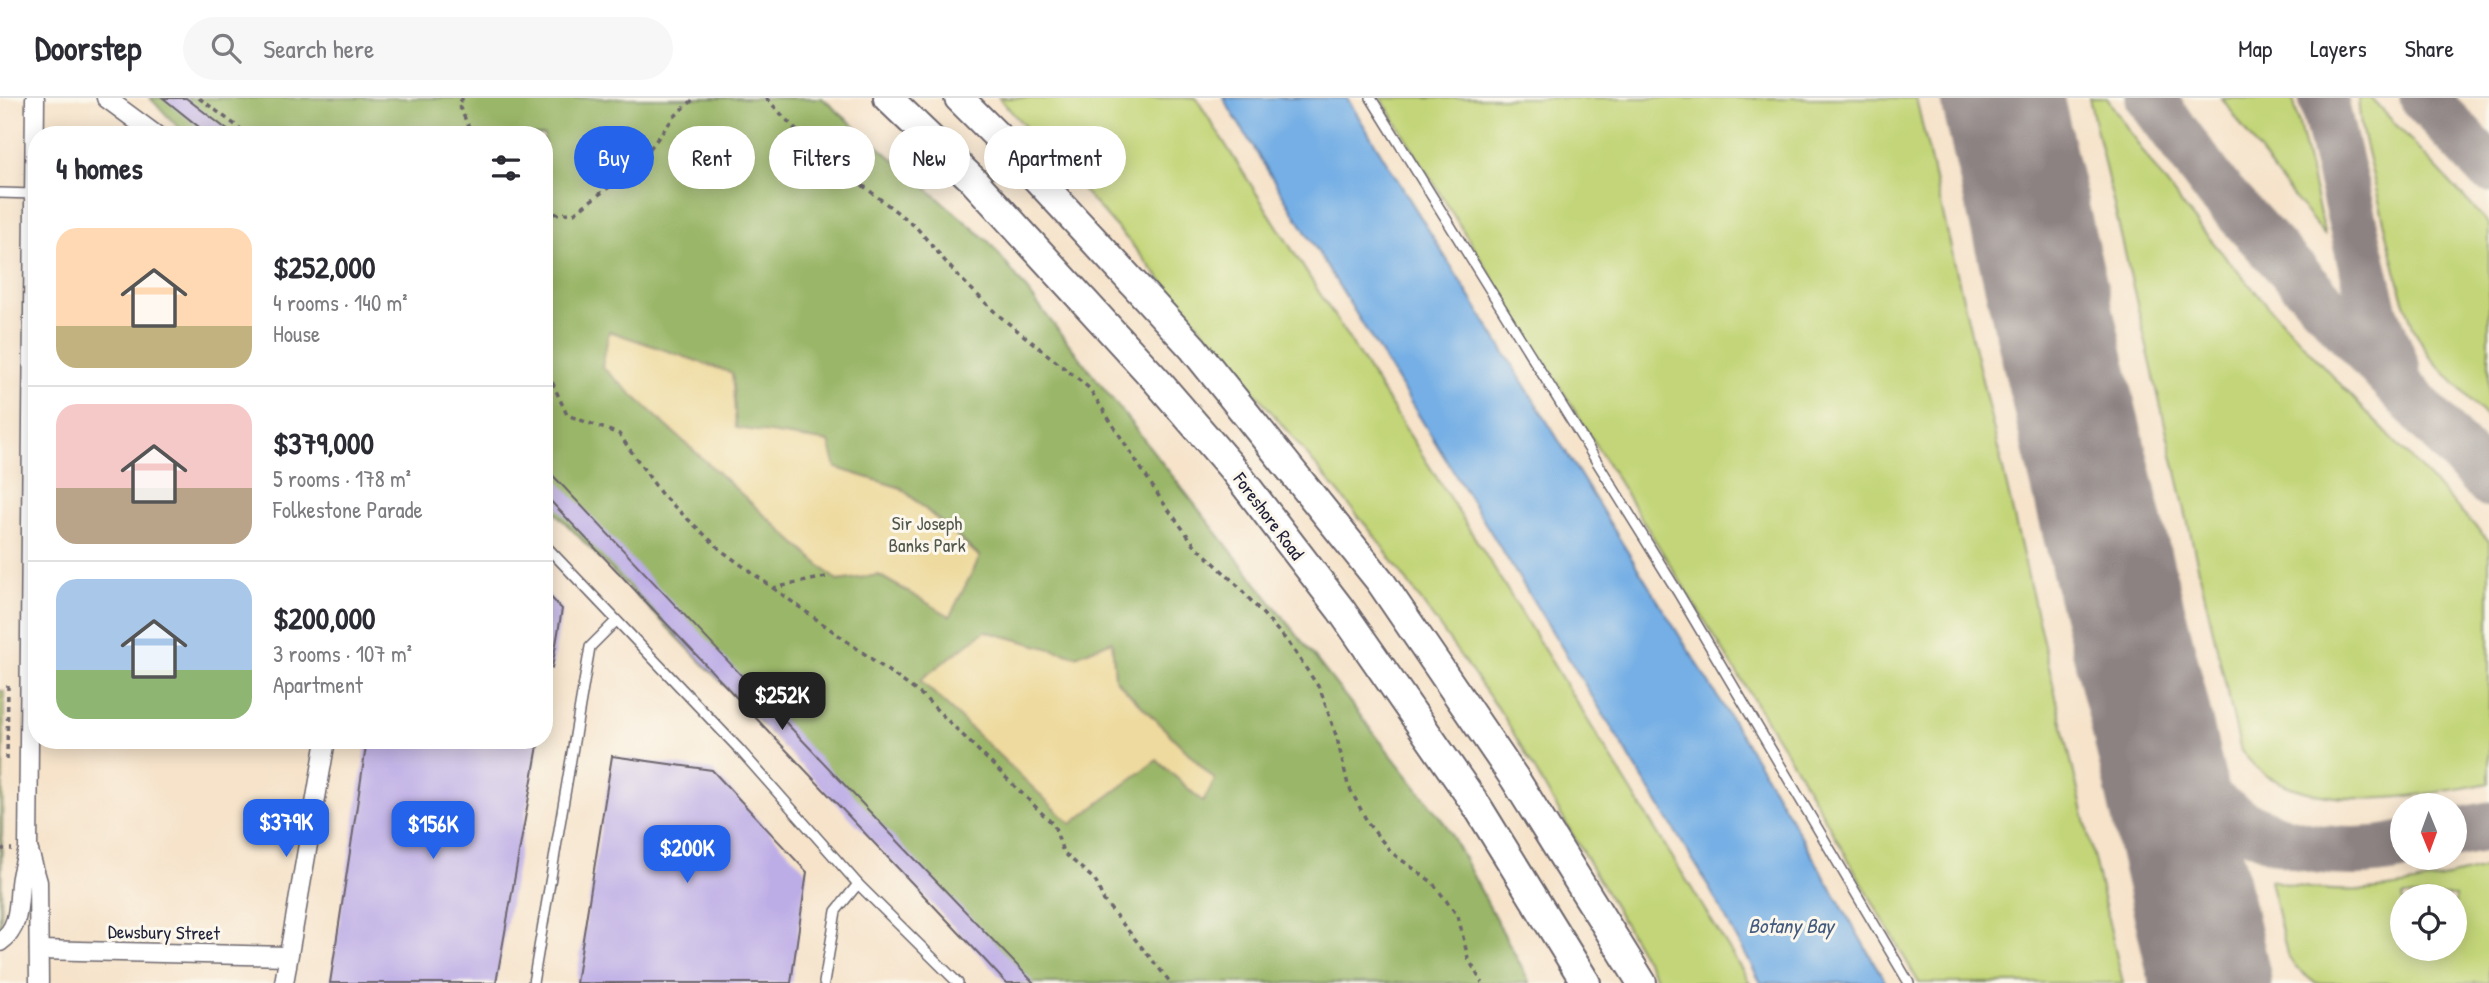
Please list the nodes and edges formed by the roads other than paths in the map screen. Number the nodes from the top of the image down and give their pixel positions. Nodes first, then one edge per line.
1 (35, 98) edge
2 (106, 98) edge
3 (888, 98) edge
4 (959, 98) edge
5 (1371, 98) edge
6 (35, 126) edge
7 (144, 126) edge
8 (0, 193) edge
9 (28, 194) edge
10 (553, 554) edge
11 (616, 621) junction
12 (31, 749) edge
13 (324, 749) edge
14 (28, 850) junction
15 (858, 884) junction
16 (0, 942) edge
17 (39, 950) junction
18 (288, 956) junction
19 (39, 983) edge
20 (284, 983) edge
21 (533, 983) edge
22 (824, 983) edge
23 (958, 983) edge
24 (1586, 983) edge
25 (1642, 983) edge
26 (1909, 983) edge

1 - 6 street
2 - 7 street
3 - 24 main road, Foreshore Road
4 - 25 main road
5 - 26 lane
8 - 9 lane
10 - 11 lane
11 - 15 lane
11 - 21 lane
12 - 14 street
13 - 18 street
14 - 16 street
14 - 17 street
15 - 22 lane
15 - 23 lane
17 - 18 street, Dewsbury Street
17 - 19 street
18 - 20 street

